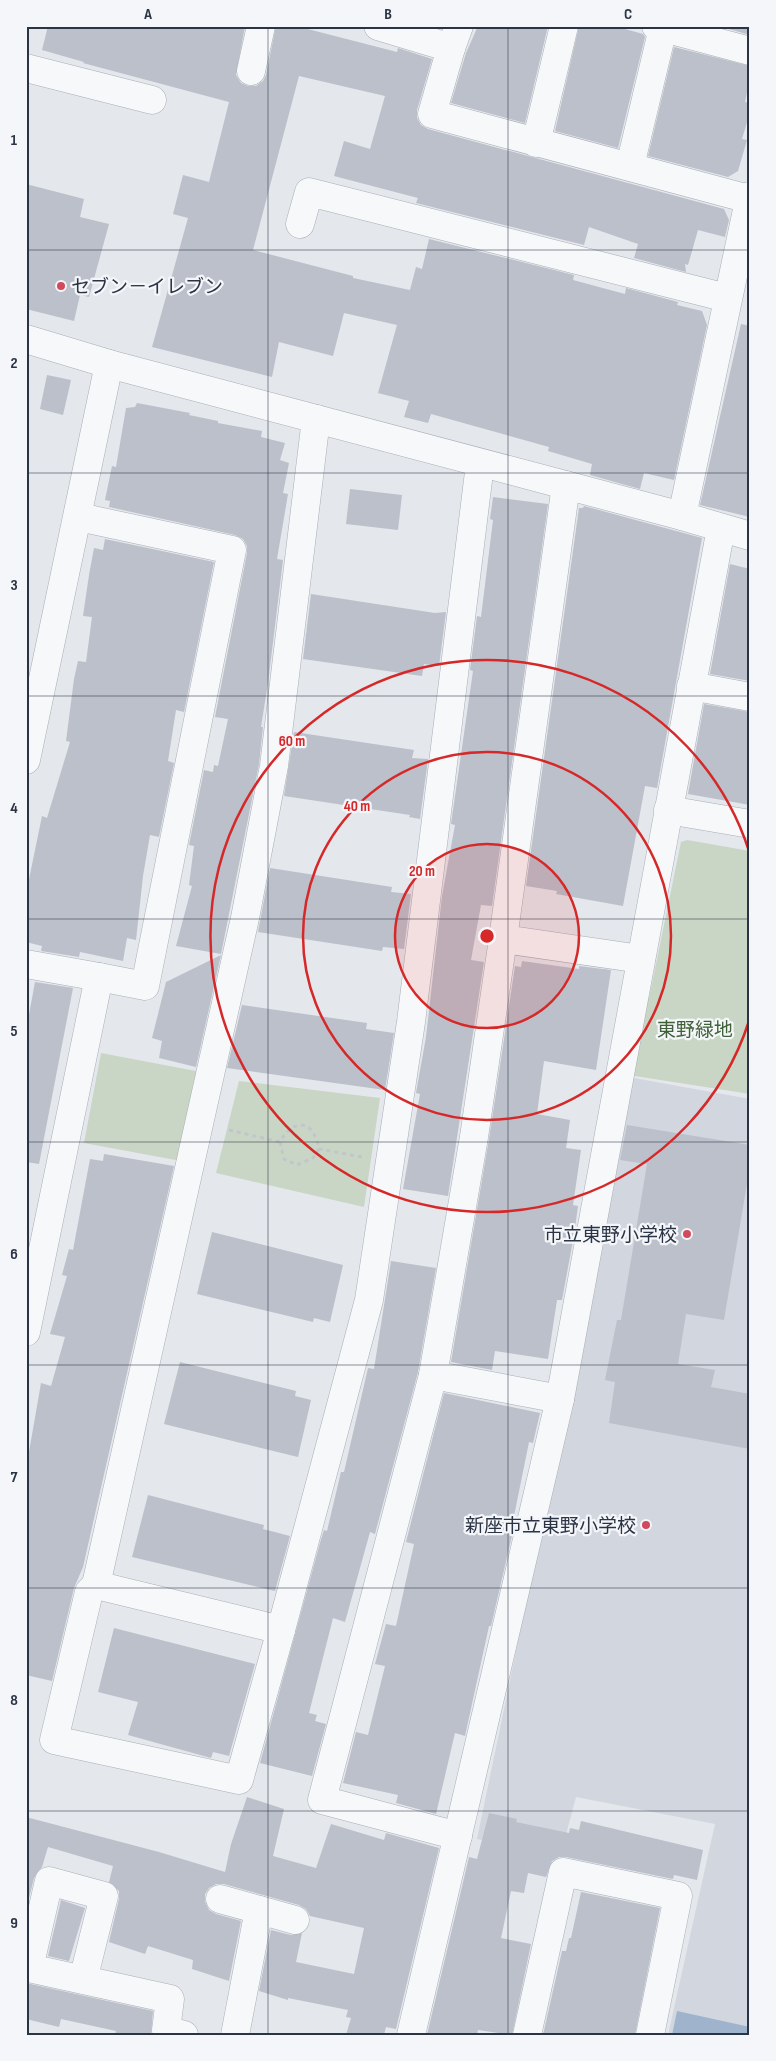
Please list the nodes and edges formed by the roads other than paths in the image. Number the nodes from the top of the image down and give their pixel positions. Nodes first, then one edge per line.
1 (261, 26) edge
2 (378, 26) edge
3 (564, 26) edge
4 (659, 27) edge
5 (455, 37) edge
6 (750, 51) edge
7 (26, 68) edge
8 (251, 70) dead end
9 (152, 100) dead end
10 (536, 144) junction
11 (630, 166) junction
12 (749, 198) edge
13 (300, 224) dead end
14 (735, 295) edge
15 (26, 339) edge
16 (110, 364) junction
17 (316, 419) junction
18 (480, 464) junction
19 (566, 486) junction
20 (79, 516) junction
21 (682, 516) junction
22 (721, 528) junction
23 (750, 536) edge
24 (692, 686) junction
25 (750, 697) edge
26 (26, 760) edge
27 (668, 810) junction
28 (750, 824) edge
29 (503, 939) junction
30 (641, 959) junction
31 (26, 964) edge
32 (99, 978) junction
33 (26, 1332) edge
34 (433, 1375) junction
35 (560, 1399) junction
36 (96, 1585) junction
37 (281, 1630) junction
38 (458, 1836) junction
39 (220, 1898) dead end
40 (259, 1910) junction
41 (295, 1920) dead end
42 (83, 1980) dead end
43 (184, 2035) edge
44 (235, 2035) edge
45 (411, 2035) edge
46 (527, 2035) edge
47 (650, 2035) edge

1 - 8 street
2 - 5 street
3 - 10 street
4 - 6 street
4 - 11 street
5 - 10 street
7 - 9 street
10 - 11 street
11 - 12 street
12 - 14 street
13 - 14 street
14 - 21 street
15 - 16 street
16 - 17 street
16 - 20 street
17 - 18 street
17 - 36 street
18 - 19 street
18 - 37 street
19 - 21 street
19 - 29 street
20 - 26 street
20 - 32 street
21 - 22 street
22 - 23 street
22 - 24 street
24 - 25 street
24 - 27 street
27 - 28 street
27 - 30 street
29 - 30 street
29 - 34 street
30 - 35 street
31 - 32 street
32 - 33 street
34 - 35 street
34 - 38 street
35 - 38 street
36 - 37 street
36 - 37 street
38 - 45 street
39 - 40 street
40 - 41 street
40 - 44 street
42 - 43 street
46 - 47 street

